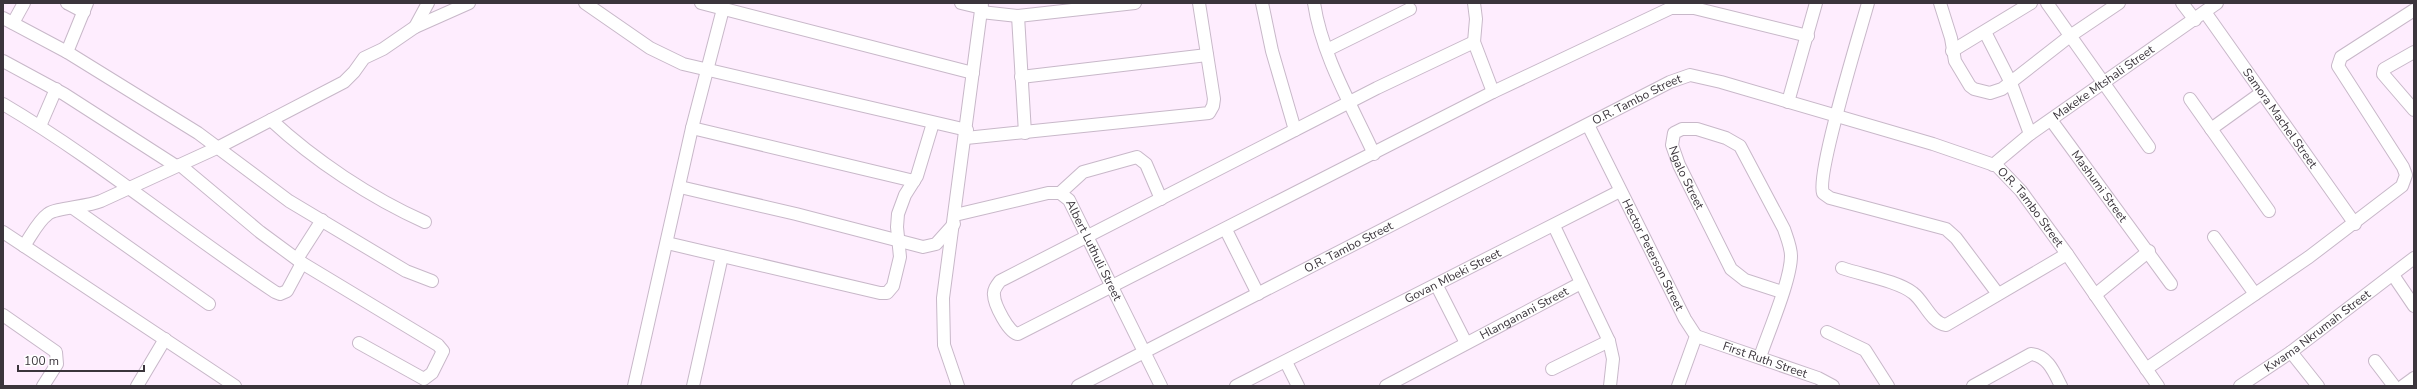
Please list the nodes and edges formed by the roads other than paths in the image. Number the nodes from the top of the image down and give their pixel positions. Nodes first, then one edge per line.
1 (24, 3) edge
2 (67, 3) edge
3 (428, 3) edge
4 (469, 3) edge
5 (585, 3) edge
6 (701, 3) edge
7 (961, 3) edge
8 (1135, 3) edge
9 (1200, 3) edge
10 (1262, 3) edge
11 (1314, 3) edge
12 (1474, 3) edge
13 (1816, 3) edge
14 (1868, 3) edge
15 (1940, 3) edge
16 (2031, 3) edge
17 (2047, 3) edge
18 (2119, 3) edge
19 (2182, 3) edge
20 (2218, 3) edge
21 (86, 7) edge
22 (982, 8) edge
23 (723, 9) junction
24 (1410, 9) dead end
25 (2414, 10) edge
26 (2205, 12) junction
27 (1018, 16) junction
28 (2195, 20) junction
29 (8, 21) edge
30 (415, 27) junction
31 (1985, 32) junction
32 (1808, 36) junction
33 (2070, 36) junction
34 (1474, 42) junction
35 (1328, 50) junction
36 (1952, 51) junction
37 (67, 52) junction
38 (2414, 52) edge
39 (1207, 55) junction
40 (3, 61) edge
41 (706, 70) junction
42 (973, 73) junction
43 (1021, 77) junction
44 (2011, 83) junction
45 (2104, 84) junction
46 (56, 89) junction
47 (1493, 92) junction
48 (2261, 93) junction
49 (2190, 99) dead end
50 (1350, 102) junction
51 (1788, 102) junction
52 (2412, 102) edge
53 (3, 104) edge
54 (1837, 117) junction
55 (271, 120) junction
56 (2051, 120) junction
57 (933, 123) junction
58 (1588, 125) junction
59 (40, 126) junction
60 (692, 128) junction
61 (2211, 128) junction
62 (1295, 130) junction
63 (1025, 133) junction
64 (966, 134) junction
65 (2030, 134) junction
66 (219, 147) junction
67 (2149, 147) dead end
68 (1374, 154) junction
69 (178, 165) junction
70 (1993, 165) junction
71 (914, 181) junction
72 (680, 187) junction
73 (128, 188) junction
74 (1620, 191) junction
75 (1060, 193) junction
76 (1161, 199) junction
77 (73, 208) junction
78 (2269, 211) dead end
79 (955, 219) junction
80 (322, 220) junction
81 (425, 222) dead end
82 (2354, 224) junction
83 (1554, 226) junction
84 (1226, 230) junction
85 (3, 232) edge
86 (1088, 237) junction
87 (2214, 237) dead end
88 (898, 240) junction
89 (667, 243) junction
90 (24, 246) junction
91 (2149, 251) junction
92 (2067, 254) junction
93 (722, 256) junction
94 (2414, 258) edge
95 (299, 261) junction
96 (1842, 268) dead end
97 (2393, 275) junction
98 (432, 281) dead end
99 (1581, 283) junction
100 (2171, 284) dead end
101 (1437, 286) junction
102 (1113, 287) junction
103 (1782, 292) junction
104 (1258, 294) junction
105 (1998, 294) junction
106 (2255, 294) junction
107 (2095, 295) junction
108 (209, 304) dead end
109 (2414, 306) edge
110 (3, 315) edge
111 (1828, 332) dead end
112 (1696, 336) junction
113 (165, 339) junction
114 (1609, 341) junction
115 (1466, 342) junction
116 (360, 343) dead end
117 (1144, 352) junction
118 (2291, 352) junction
119 (1760, 357) junction
120 (2375, 361) dead end
121 (1286, 362) junction
122 (1552, 369) dead end
123 (2146, 369) junction
124 (2414, 378) edge
125 (1987, 382) edge
126 (43, 386) edge
127 (137, 386) edge
128 (235, 386) edge
129 (634, 386) edge
130 (693, 386) edge
131 (958, 386) edge
132 (1078, 386) edge
133 (1161, 386) edge
134 (1236, 386) edge
135 (1298, 386) edge
136 (1386, 386) edge
137 (1610, 386) edge
138 (1678, 386) edge
139 (1834, 386) edge
140 (1888, 386) edge
141 (1972, 386) edge
142 (2061, 386) edge
143 (2158, 386) edge
144 (2240, 386) edge
145 (2318, 386) edge
146 (2394, 386) edge
147 (2403, 386) edge

1 - 29 street
2 - 21 street
3 - 30 street
4 - 30 street
5 - 41 street
6 - 23 street
7 - 22 street
8 - 27 street
9 - 39 street
10 - 62 street
11 - 35 street
12 - 34 street
13 - 32 street
14 - 54 street
15 - 36 street
16 - 31 street
17 - 33 street
18 - 33 street
19 - 28 street
20 - 26 street, Makeke Mtshali Street
21 - 37 street
22 - 27 street
22 - 42 street
23 - 41 street
23 - 42 street
24 - 35 street
25 - 82 street
26 - 28 street, Makeke Mtshali Street
26 - 48 street, Samora Machel Street
27 - 43 street
28 - 45 street, Makeke Mtshali Street
29 - 37 street
30 - 55 street
31 - 36 street
31 - 44 street
32 - 47 street
32 - 51 street
33 - 44 street
33 - 45 street
34 - 47 street
34 - 50 street
35 - 50 street
36 - 44 street
37 - 66 street
38 - 52 street
39 - 43 street
39 - 63 street
40 - 46 street
41 - 57 street
41 - 60 street
42 - 64 street
43 - 63 street
44 - 65 street
45 - 56 street, Makeke Mtshali Street
45 - 67 street
46 - 59 street
46 - 69 street
47 - 68 street
48 - 61 street
48 - 82 street, Samora Machel Street
49 - 61 street
50 - 62 street
50 - 68 street
51 - 54 street, O.R. Tambo Street
51 - 58 street, O.R. Tambo Street
53 - 59 street
54 - 70 street, O.R. Tambo Street
54 - 105 street
55 - 66 street
55 - 81 street
56 - 65 street, Makeke Mtshali Street
56 - 91 street, Mashumi Street
57 - 64 street
57 - 71 street
58 - 74 street, Hector Peterson Street
58 - 104 street, O.R. Tambo Street
59 - 73 street
60 - 71 street
60 - 72 street
61 - 78 street
62 - 76 street
63 - 64 street
64 - 79 street
65 - 70 street, Makeke Mtshali Street
66 - 69 street
66 - 80 street
68 - 84 street
69 - 73 street
69 - 95 street
70 - 92 street, O.R. Tambo Street
71 - 88 street
72 - 88 street
72 - 89 street
73 - 77 street
73 - 95 street
74 - 83 street, Govan Mbeki Street
74 - 112 street, Hector Peterson Street
75 - 76 street
75 - 79 street, Albert Luthuli Street
75 - 86 street, Albert Luthuli Street
76 - 86 street
77 - 90 street
77 - 108 street
79 - 88 street
79 - 131 street
80 - 95 street
80 - 98 street
82 - 106 street
83 - 99 street, Hlanganani Street
83 - 101 street, Govan Mbeki Street
84 - 102 street
84 - 104 street
85 - 90 street
86 - 102 street, Albert Luthuli Street
86 - 102 street
87 - 106 street
88 - 93 street
89 - 93 street
89 - 129 street
90 - 113 street
91 - 100 street, Mashumi Street
91 - 107 street
92 - 105 street
92 - 107 street, O.R. Tambo Street
93 - 130 street
94 - 97 street, Kwama Nkrumah Street
95 - 116 street
96 - 105 street
97 - 109 street
97 - 118 street, Kwama Nkrumah Street
99 - 114 street, Hlanganani Street
99 - 115 street, Hlanganani Street
101 - 115 street, Hlanganani Street
101 - 121 street, Govan Mbeki Street
102 - 117 street, Albert Luthuli Street
103 - 103 street, Ngalo Street
103 - 119 street, Ngalo Street
104 - 117 street, O.R. Tambo Street
106 - 123 street
107 - 123 street, O.R. Tambo Street
110 - 126 street
111 - 140 street
112 - 119 street, First Ruth Street
112 - 138 street
113 - 127 street
113 - 128 street
114 - 122 street
114 - 137 street, Hlanganani Street
115 - 136 street, Hlanganani Street
117 - 132 street, O.R. Tambo Street
117 - 133 street, Albert Luthuli Street
118 - 144 street, Kwama Nkrumah Street
118 - 145 street
119 - 139 street, First Ruth Street
120 - 146 street
121 - 134 street, Govan Mbeki Street
121 - 135 street
123 - 143 street, O.R. Tambo Street
124 - 147 street
125 - 141 street
125 - 142 street

